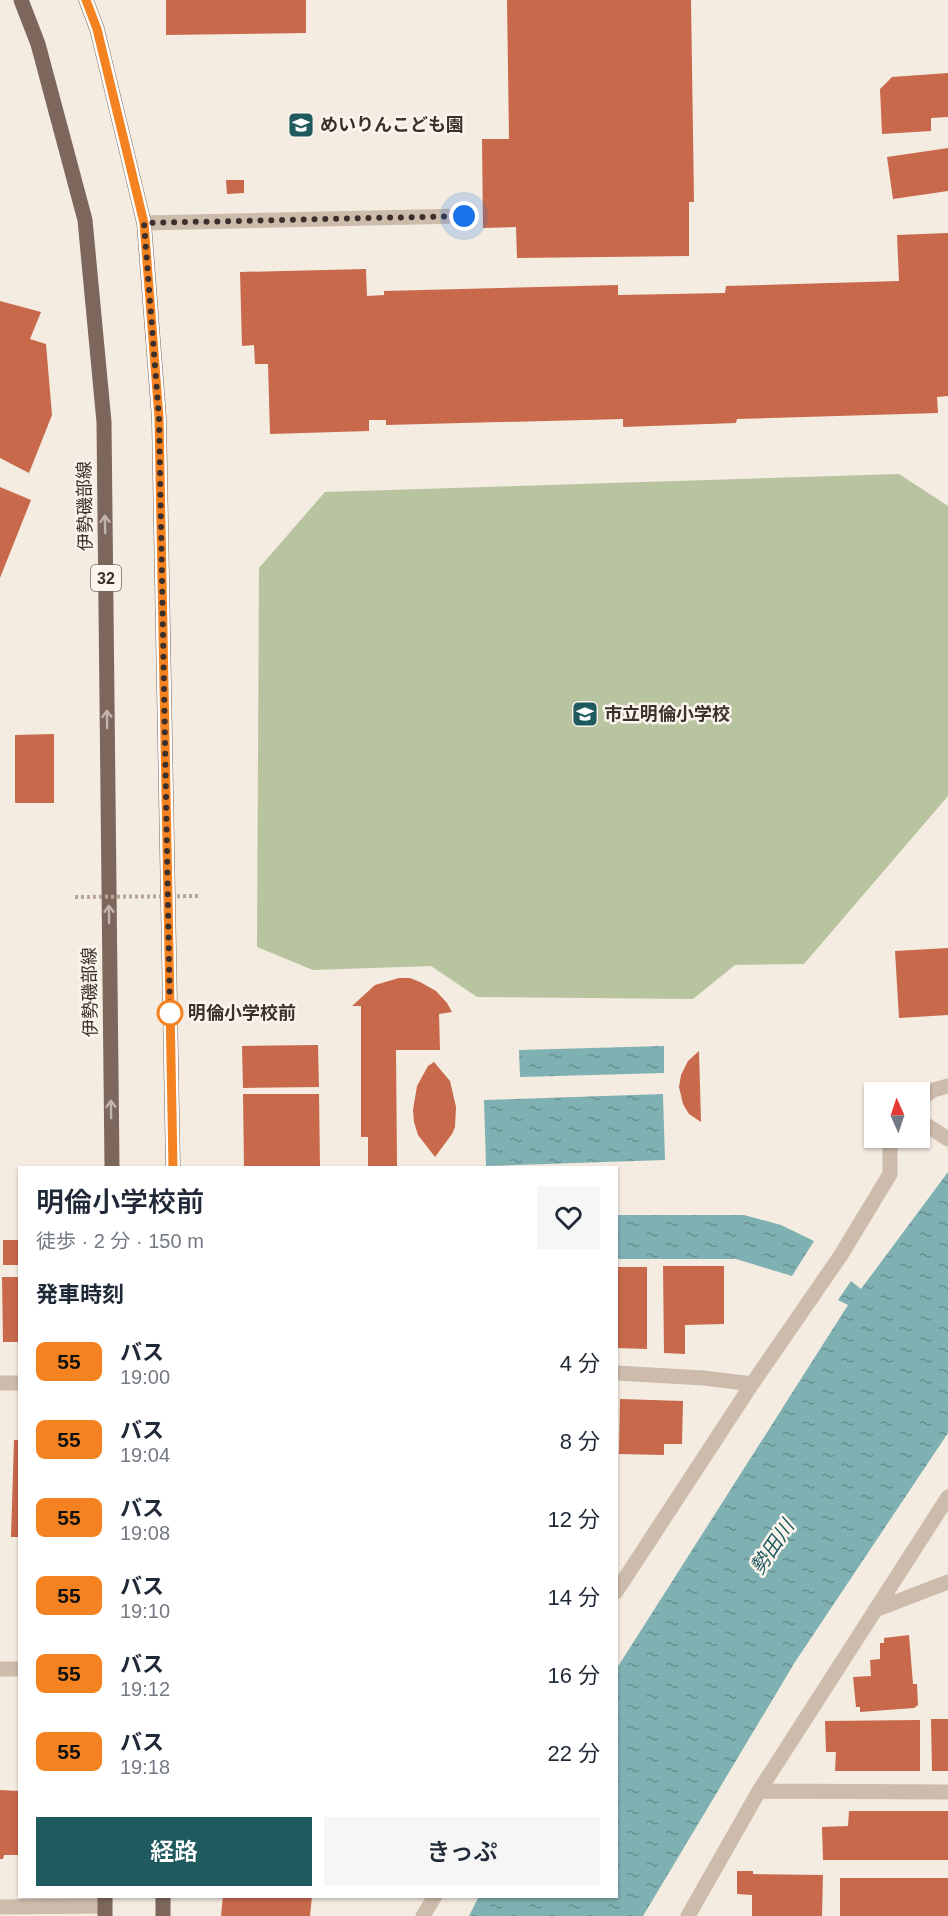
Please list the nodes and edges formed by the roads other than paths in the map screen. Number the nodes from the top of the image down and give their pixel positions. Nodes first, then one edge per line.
1 (21, 0) edge
2 (87, 0) edge
3 (464, 216) dead end
4 (144, 223) junction
5 (948, 1086) edge
6 (930, 1092) edge
7 (930, 1127) edge
8 (944, 1136) edge
9 (891, 1148) edge
10 (112, 1166) edge
11 (173, 1166) edge
12 (618, 1374) edge
13 (0, 1383) edge
14 (18, 1383) edge
15 (752, 1384) junction
16 (948, 1497) edge
17 (948, 1582) edge
18 (618, 1589) edge
19 (875, 1611) junction
20 (0, 1669) edge
21 (18, 1669) edge
22 (759, 1791) junction
23 (948, 1792) edge
24 (163, 1898) edge
25 (434, 1898) edge
26 (105, 1906) edge
27 (0, 1907) edge
28 (163, 1916) edge
29 (423, 1916) edge
30 (688, 1916) edge

10 -> 1 main road, 伊勢磯部線 / 32
2 - 4 main road
3 - 4 street
4 - 11 main road
5 - 6 street
7 - 8 street
9 - 15 street
12 - 15 street
13 - 14 street
15 - 18 street
16 - 19 street
17 - 19 street
19 - 22 street
20 - 21 street
22 - 23 street
22 - 30 street
24 - 28 main road
25 - 29 street
26 - 27 street

